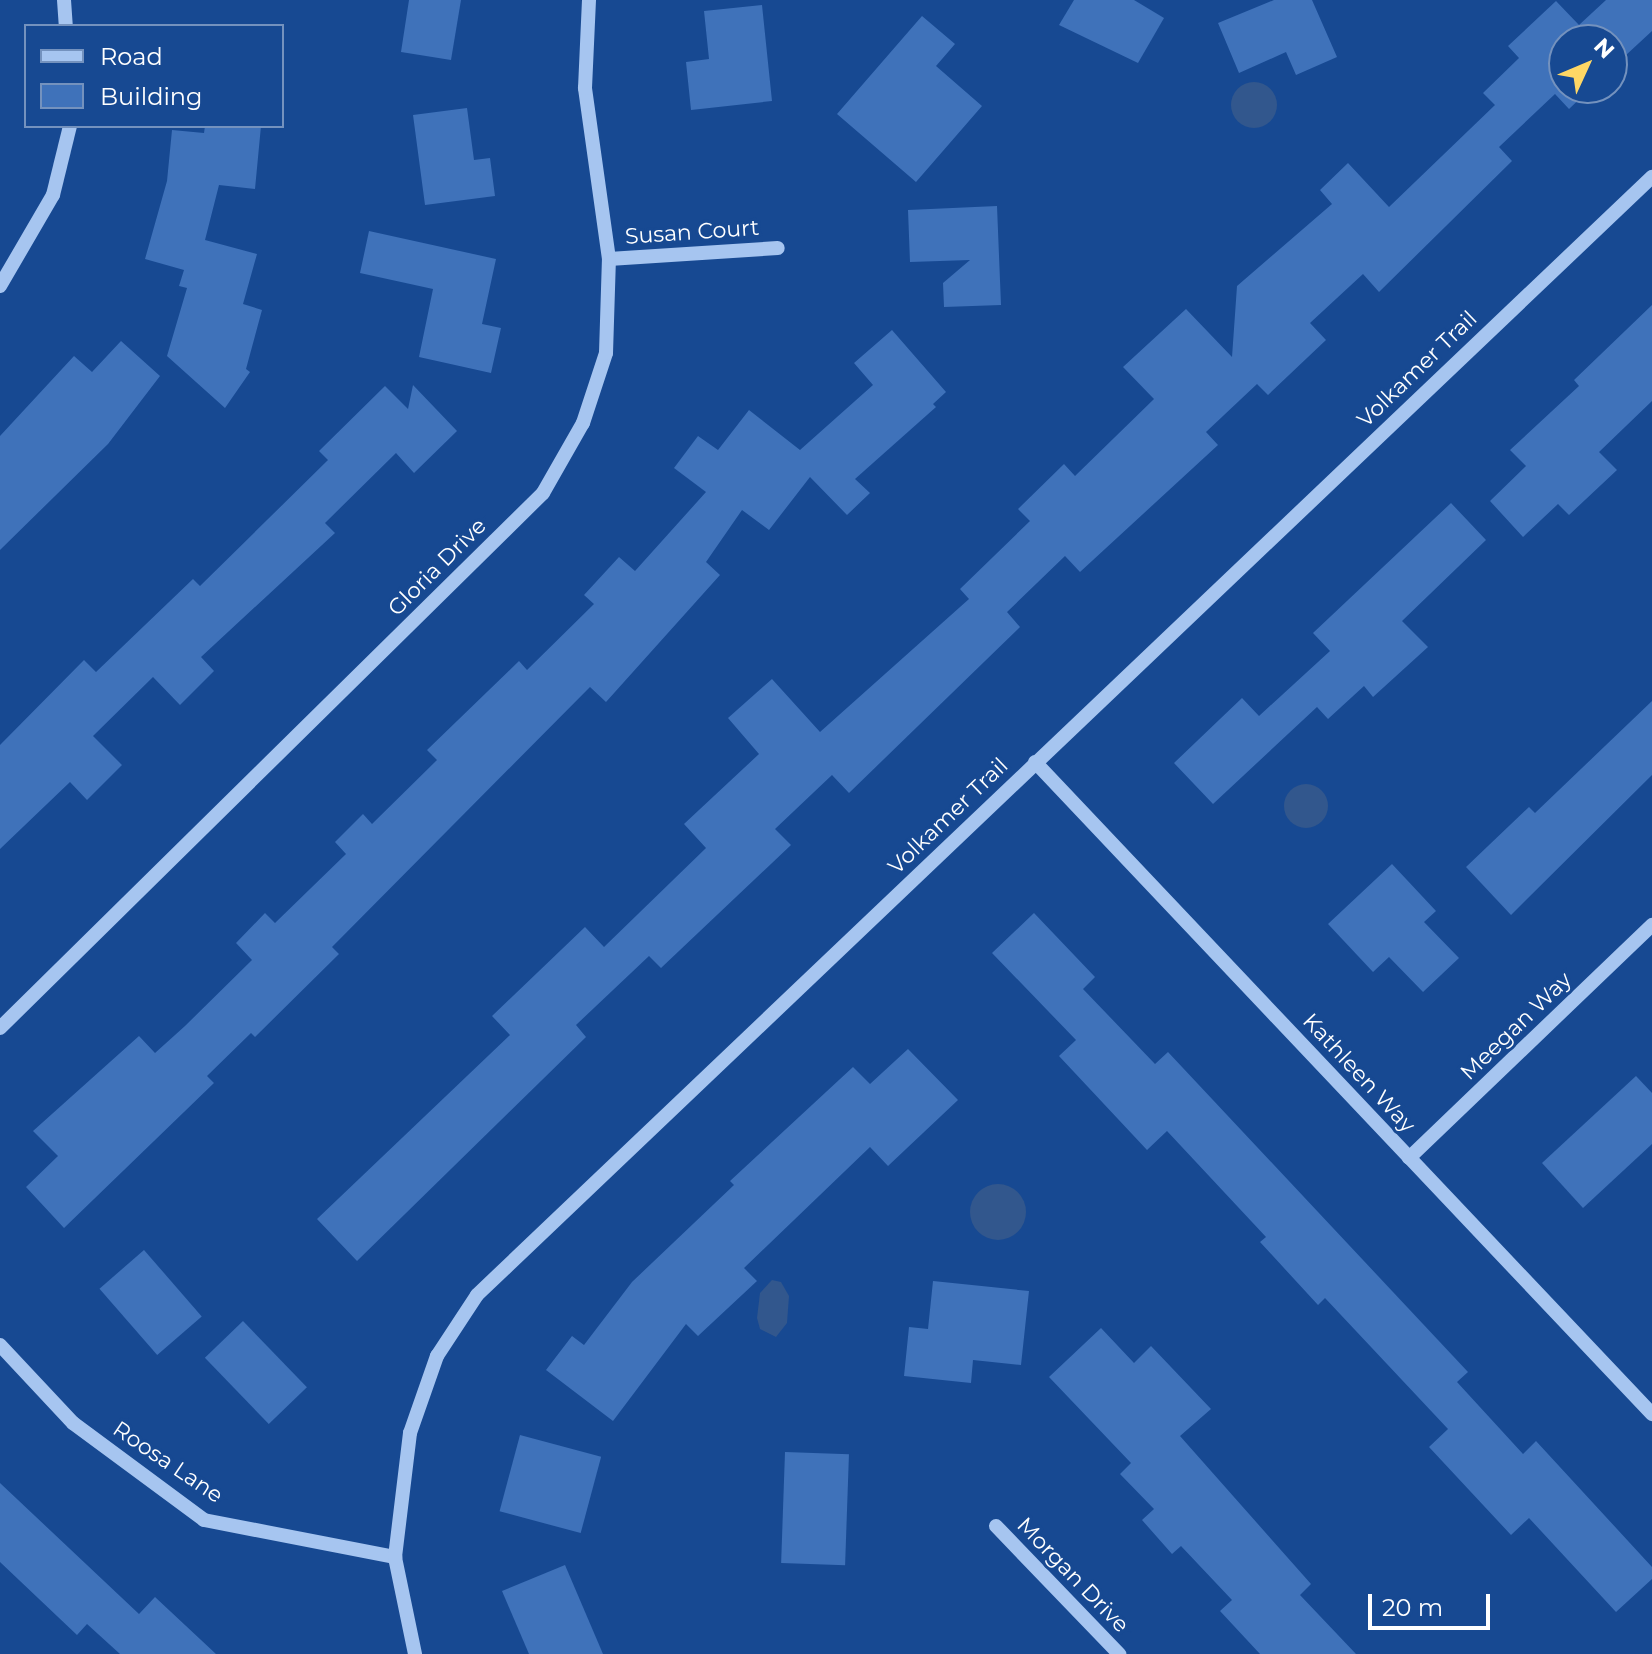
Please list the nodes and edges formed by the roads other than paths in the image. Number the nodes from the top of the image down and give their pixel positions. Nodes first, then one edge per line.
1 (64, 0) edge
2 (589, 0) edge
3 (66, 24) edge
4 (70, 128) edge
5 (1652, 177) edge
6 (778, 248) dead end
7 (609, 259) junction
8 (0, 286) edge
9 (1035, 762) junction
10 (1652, 925) edge
11 (0, 1028) edge
12 (1409, 1158) junction
13 (0, 1345) edge
14 (1652, 1414) edge
15 (996, 1526) dead end
16 (395, 1557) junction
17 (415, 1654) edge
18 (1119, 1654) edge

1 - 3 street
2 - 7 street, Gloria Drive
4 - 8 street
5 - 9 street, Volkamer Trail
6 - 7 street, Susan Court
7 - 11 street, Gloria Drive
9 - 12 street, Kathleen Way
9 - 16 street, Volkamer Trail
10 - 12 street, Meegan Way
12 - 14 street, Kathleen Way
13 - 16 street, Roosa Lane
15 - 18 street, Morgan Drive
16 - 17 street, Volkamer Trail

